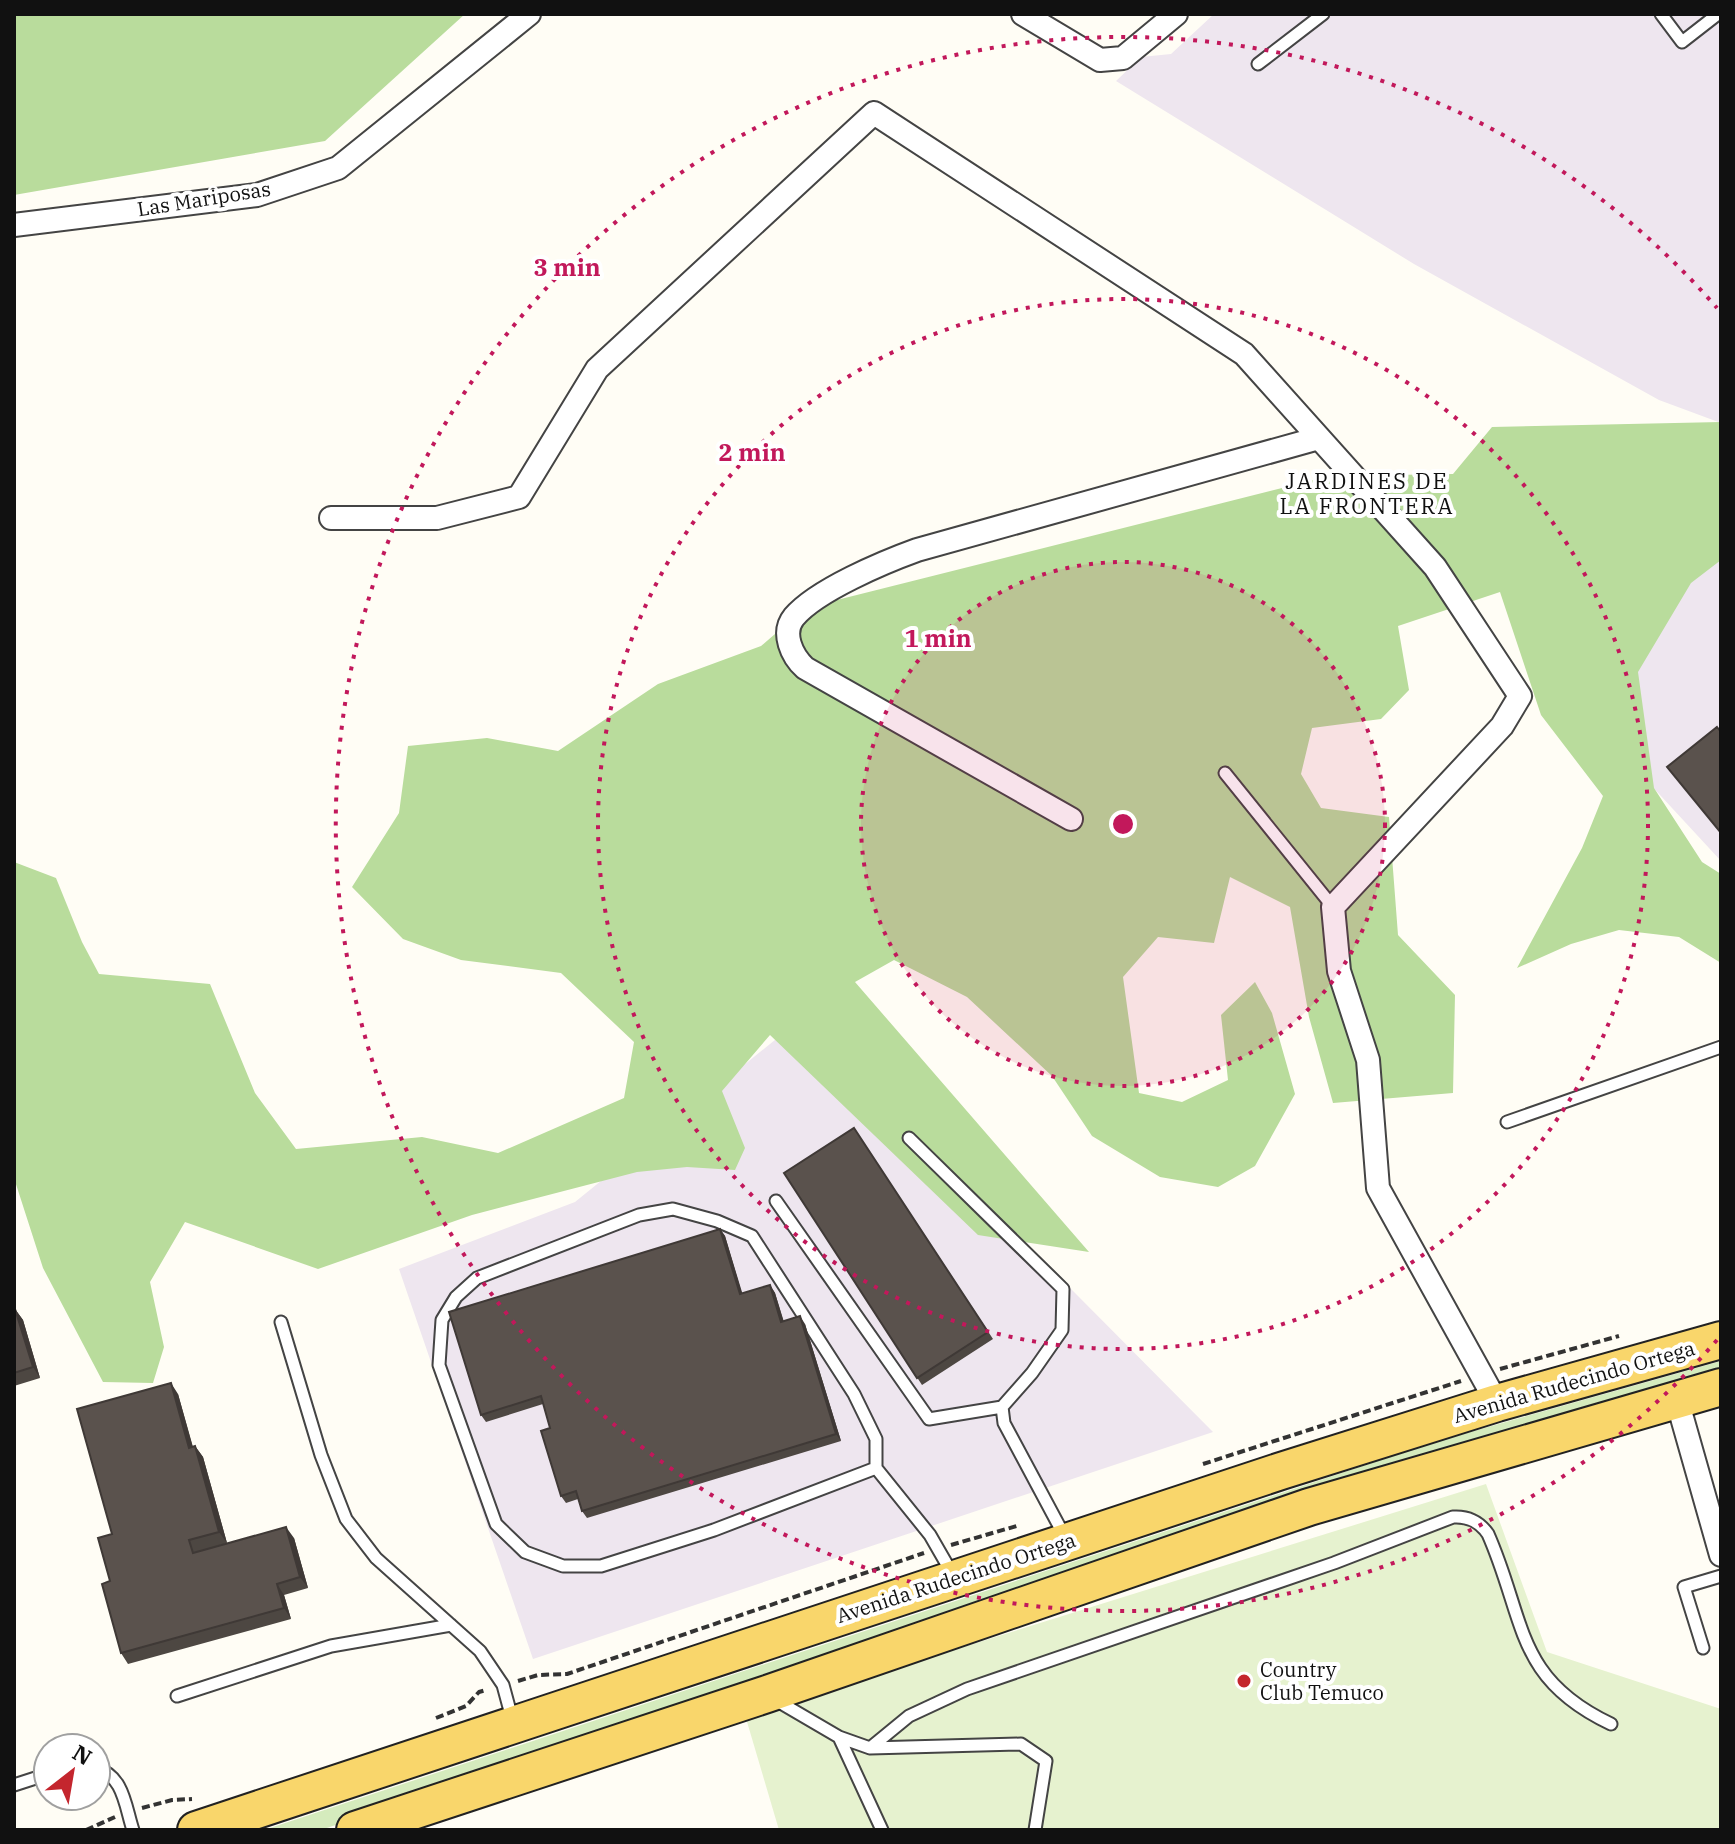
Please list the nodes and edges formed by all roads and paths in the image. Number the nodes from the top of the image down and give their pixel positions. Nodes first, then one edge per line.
1 (529, 14) edge
2 (1023, 14) edge
3 (1176, 14) edge
4 (1323, 14) edge
5 (1661, 14) edge
6 (1718, 14) edge
7 (1258, 64) dead end
8 (14, 225) edge
9 (1319, 438) junction
10 (331, 518) dead end
11 (1225, 773) dead end
12 (1071, 819) dead end
13 (1333, 907) junction
14 (1721, 1047) edge
15 (1507, 1122) dead end
16 (909, 1138) dead end
17 (776, 1201) dead end
18 (281, 1322) dead end
19 (1721, 1340) edge
20 (1720, 1389) edge
21 (1677, 1400) junction
22 (1497, 1403) junction
23 (1002, 1407) junction
24 (876, 1468) junction
25 (1714, 1507) edge
26 (1067, 1541) junction
27 (1721, 1555) edge
28 (1721, 1576) edge
29 (954, 1578) junction
30 (451, 1625) junction
31 (1703, 1648) dead end
32 (767, 1694) junction
33 (177, 1696) dead end
34 (513, 1724) junction
35 (1611, 1724) dead end
36 (839, 1737) junction
37 (870, 1748) junction
38 (112, 1777) edge
39 (133, 1830) edge
40 (196, 1830) edge
41 (355, 1830) edge
42 (882, 1830) edge
43 (1035, 1830) edge

1 - 8 street, Las Mariposas
2 - 3 street
4 - 7 lane
5 - 6 lane
9 - 10 street
9 - 12 street
9 - 13 street
11 - 13 lane
13 - 22 street
14 - 15 lane
16 - 23 lane
17 - 23 lane
18 - 30 lane
19 - 22 main road, Avenida Rudecindo Ortega
20 - 21 main road
21 - 25 street
21 - 32 main road
22 - 26 main road, Avenida Rudecindo Ortega
23 - 26 lane
24 - 24 lane
24 - 29 lane
25 - 27 street
26 - 29 main road, Avenida Rudecindo Ortega
28 - 31 lane
29 - 34 main road, Avenida Rudecindo Ortega
30 - 33 lane
30 - 34 lane
32 - 36 lane
32 - 41 main road
34 - 40 main road, Avenida Rudecindo Ortega
35 - 37 lane
36 - 37 lane
36 - 42 lane
37 - 43 lane
38 - 39 lane

